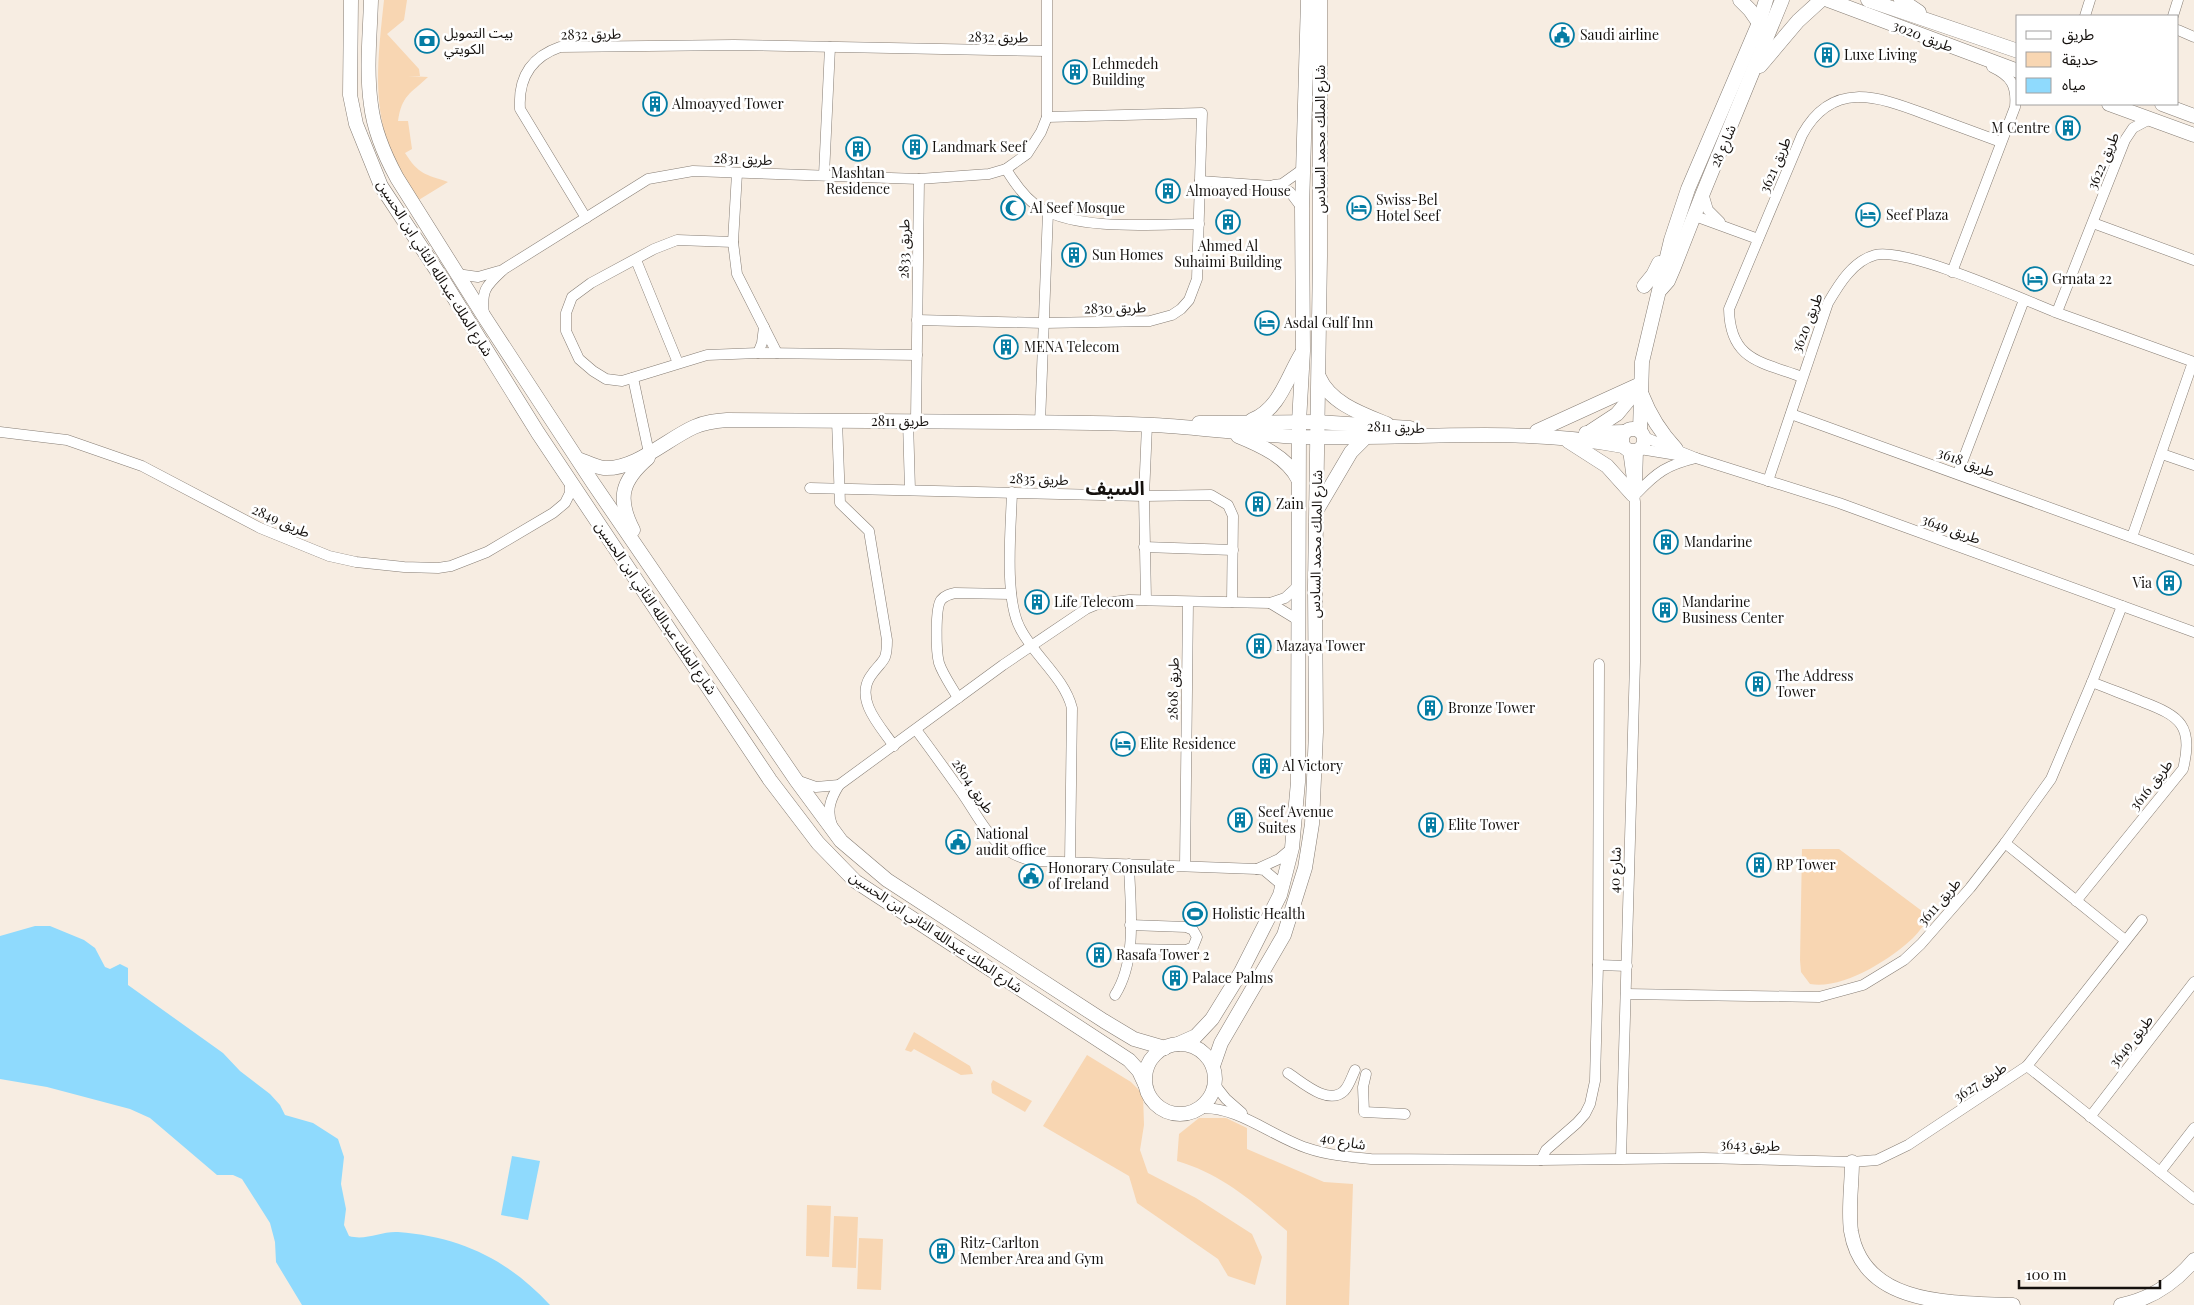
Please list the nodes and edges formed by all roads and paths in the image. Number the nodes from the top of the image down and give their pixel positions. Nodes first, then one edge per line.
1 (352, 0) edge
2 (372, 0) edge
3 (1047, 0) edge
4 (1320, 0) edge
5 (1325, 0) edge
6 (1740, 0) edge
7 (1766, 0) edge
8 (1782, 0) edge
9 (1821, 0) edge
10 (1828, 0) edge
11 (1868, 0) edge
12 (1901, 0) edge
13 (2090, 0) edge
14 (2178, 0) edge
15 (1310, 8) edge
16 (2085, 15) edge
17 (2173, 15) edge
18 (1759, 23) junction
19 (1937, 23) junction
20 (2179, 30) edge
21 (2194, 37) edge
22 (1950, 46) junction
23 (830, 47) junction
24 (2016, 50) edge
25 (1046, 51) junction
26 (2016, 69) edge
27 (1752, 76) junction
28 (2112, 105) edge
29 (2165, 105) edge
30 (2194, 116) edge
31 (1047, 117) junction
32 (2150, 118) junction
33 (2194, 134) edge
34 (2001, 142) junction
35 (1303, 169) junction
36 (1006, 170) junction
37 (737, 173) junction
38 (824, 175) junction
39 (919, 179) junction
40 (1200, 181) junction
41 (1273, 186) junction
42 (1688, 189) junction
43 (1703, 193) junction
44 (1302, 208) junction
45 (1048, 212) junction
46 (1695, 216) junction
47 (586, 218) junction
48 (2093, 223) junction
49 (1199, 224) junction
50 (1724, 226) junction
51 (1758, 238) junction
52 (1671, 240) junction
53 (733, 242) junction
54 (636, 260) junction
55 (2194, 260) edge
56 (504, 269) junction
57 (1952, 272) junction
58 (457, 274) junction
59 (1644, 286) dead end
60 (1660, 290) junction
61 (2024, 300) junction
62 (2057, 312) junction
63 (484, 318) junction
64 (917, 320) junction
65 (1044, 323) junction
66 (764, 326) junction
67 (1303, 351) junction
68 (758, 352) junction
69 (778, 353) junction
70 (917, 355) junction
71 (2194, 362) edge
72 (678, 363) junction
73 (1318, 375) junction
74 (1802, 376) junction
75 (633, 378) junction
76 (1638, 386) junction
77 (1791, 414) junction
78 (837, 420) junction
79 (912, 421) junction
80 (1249, 421) junction
81 (1040, 422) junction
82 (1299, 422) junction
83 (1317, 422) junction
84 (1147, 425) junction
85 (1168, 426) junction
86 (1397, 428) junction
87 (1537, 431) junction
88 (0, 432) edge
89 (1220, 432) junction
90 (1587, 432) junction
91 (1299, 437) junction
92 (1318, 437) junction
93 (1365, 438) junction
94 (1563, 439) junction
95 (1633, 441) junction
96 (1676, 449) junction
97 (654, 450) junction
98 (2162, 454) junction
99 (1696, 458) junction
100 (578, 459) junction
101 (2194, 465) edge
102 (1958, 473) junction
103 (1298, 479) junction
104 (570, 480) junction
105 (1768, 481) junction
106 (810, 488) dead end
107 (838, 489) junction
108 (910, 490) junction
109 (1012, 492) junction
110 (1144, 496) junction
111 (1635, 497) junction
112 (589, 508) junction
113 (1316, 510) junction
114 (552, 513) junction
115 (2132, 538) junction
116 (1144, 547) junction
117 (1233, 550) junction
118 (2194, 560) edge
119 (651, 566) junction
120 (1297, 587) junction
121 (1011, 594) junction
122 (1146, 600) junction
123 (1188, 602) junction
124 (1232, 602) junction
125 (1270, 603) junction
126 (2122, 606) junction
127 (1298, 620) junction
128 (2194, 632) edge
129 (1032, 647) junction
130 (1599, 664) dead end
131 (2092, 682) junction
132 (958, 698) junction
133 (917, 730) junction
134 (894, 746) junction
135 (796, 780) junction
136 (839, 786) junction
137 (841, 840) junction
138 (2005, 843) junction
139 (1292, 848) junction
140 (1070, 862) junction
141 (1129, 864) junction
142 (1185, 866) junction
143 (1257, 869) junction
144 (1283, 886) junction
145 (2076, 901) junction
146 (2142, 920) dead end
147 (1130, 925) junction
148 (2125, 940) junction
149 (1130, 949) junction
150 (1598, 965) junction
151 (1626, 966) junction
152 (2194, 982) edge
153 (1626, 994) junction
154 (1115, 995) dead end
155 (1172, 1046) junction
156 (1213, 1066) junction
157 (2027, 1066) junction
158 (1355, 1070) dead end
159 (1288, 1073) dead end
160 (1366, 1074) dead end
161 (1145, 1084) junction
162 (1215, 1085) junction
163 (1200, 1108) junction
164 (1406, 1114) dead end
165 (2090, 1117) junction
166 (2194, 1128) edge
167 (1265, 1130) junction
168 (1621, 1158) junction
169 (1541, 1160) junction
170 (1877, 1160) joint
171 (1852, 1162) junction
172 (2160, 1172) junction
173 (2194, 1199) edge
174 (2194, 1260) edge
175 (2012, 1305) edge
176 (2120, 1305) edge

1 - 104 main road, شارع الملك عبدالله الثاني ابن الحسين
2 - 58 main road, شارع الملك عبدالله الثاني ابن الحسين
3 - 25 street, طريق 2831
4 - 15 main road, شارع الملك محمد السادس
5 - 15 main road
6 - 18 main road
7 - 18 main road, شارع 28
8 - 27 main road, شارع 28
9 - 27 main road
10 - 22 main road, طريق 3020
11 - 19 main road, طريق 3020
12 - 19 main road
13 - 16 street
14 - 17 street
15 - 35 main road, شارع الملك محمد السادس
15 - 73 main road, شارع الملك محمد السادس
18 - 42 main road, شارع 28
19 - 24 main road, طريق 3020
20 - 21 street
22 - 26 main road, طريق 3020
22 - 34 street
23 - 25 street, طريق 2832
23 - 38 street
23 - 47 street, طريق 2832
25 - 31 street, طريق 2831
27 - 43 main road, شارع 28
28 - 32 main road
29 - 30 main road
31 - 36 street, طريق 2831
31 - 40 street, طريق 2830
32 - 33 main road
32 - 48 street, طريق 3622
34 - 51 street, طريق 3621
34 - 57 street
35 - 41 street
35 - 44 main road, شارع الملك محمد السادس
36 - 39 street, طريق 2831
36 - 45 street
37 - 38 street, طريق 2831
37 - 47 street, طريق 2831
37 - 53 street
38 - 39 street, طريق 2831
39 - 64 street, طريق 2833
40 - 41 street
40 - 49 street, طريق 2830
41 - 44 street
42 - 46 main road
42 - 52 main road, شارع 28
43 - 46 main road, شارع 28
43 - 50 street
44 - 67 main road, شارع الملك محمد السادس
45 - 49 street
45 - 65 street
46 - 50 street
46 - 60 main road, شارع 28
47 - 56 street, طريق 2831
48 - 55 street
48 - 62 street, طريق 3622
49 - 65 street, طريق 2830
50 - 51 street
51 - 74 street, طريق 3621
52 - 59 main road
52 - 60 main road, شارع 28
53 - 54 street
53 - 66 street
54 - 72 street
54 - 75 street
56 - 58 street, طريق 2831
56 - 63 street, طريق 2831
57 - 61 street, طريق 3620
57 - 74 street, طريق 3620
58 - 63 main road, شارع الملك عبدالله الثاني ابن الحسين
60 - 76 main road, شارع 28
61 - 62 street, طريق 3620
61 - 102 street
62 - 71 street, طريق 3620
63 - 100 main road, شارع الملك عبدالله الثاني ابن الحسين
64 - 65 street
64 - 70 street, طريق 2833
65 - 81 street
66 - 68 street
66 - 69 street
67 - 80 main road
67 - 82 main road, شارع الملك محمد السادس
68 - 69 street
68 - 72 street
69 - 70 street
70 - 79 street, طريق 2833
71 - 98 street
72 - 75 street
73 - 83 main road, شارع الملك محمد السادس
73 - 86 main road
74 - 77 street, طريق 3620
75 - 97 street
76 - 87 main road
76 - 90 main road
76 - 95 main road, شارع 28
76 - 96 main road
77 - 102 street, طريق 3618
77 - 105 street, طريق 3620
78 - 79 main road, طريق 2811
78 - 97 main road, طريق 2811
78 - 107 street
79 - 81 main road, طريق 2811
79 - 108 street, طريق 2833
80 - 82 main road, طريق 2811
80 - 85 main road, طريق 2811
81 - 84 main road, طريق 2811
82 - 83 main road, طريق 2811
82 - 91 main road, شارع الملك محمد السادس
83 - 86 main road, طريق 2811
83 - 92 main road, شارع الملك محمد السادس
84 - 85 main road, طريق 2811
84 - 110 street
85 - 89 main road, طريق 2811
86 - 87 main road, طريق 2811
87 - 90 main road, طريق 2811
88 - 114 street, طريق 2849
89 - 91 main road, طريق 2811
89 - 103 main road
90 - 95 main road, طريق 2811
91 - 92 main road, طريق 2811
91 - 103 main road, شارع الملك محمد السادس
92 - 93 main road, طريق 2811
92 - 113 main road, شارع الملك محمد السادس
93 - 94 main road, طريق 2811
93 - 113 main road
94 - 95 main road, طريق 2811
94 - 111 main road
95 - 96 street, طريق 3649
95 - 99 street, طريق 3649
95 - 111 street, شارع 40
96 - 99 street, طريق 3649
97 - 100 main road, طريق 2811
97 - 119 main road, طريق 2811
98 - 101 street
98 - 115 street
99 - 105 street, طريق 3649
99 - 111 street
100 - 119 main road, شارع الملك عبدالله الثاني ابن الحسين
102 - 115 street, طريق 3618
103 - 120 main road, شارع الملك محمد السادس
104 - 112 main road, شارع الملك عبدالله الثاني ابن الحسين
104 - 114 street, طريق 2849
105 - 126 street, طريق 3649
106 - 107 street, طريق 2835
107 - 108 street, طريق 2835
107 - 134 street
108 - 109 street, طريق 2835
109 - 110 street, طريق 2835
109 - 121 street
110 - 116 street
110 - 117 street, طريق 2835
111 - 151 street, شارع 40
112 - 114 street, طريق 2849
112 - 161 main road, شارع الملك عبدالله الثاني ابن الحسين
113 - 156 main road, شارع الملك محمد السادس
115 - 118 street, طريق 3618
116 - 117 street
116 - 122 street
117 - 124 street, طريق 2835
119 - 135 main road, شارع الملك عبدالله الثاني ابن الحسين
120 - 125 street
120 - 127 main road, شارع الملك محمد السادس
121 - 129 street
121 - 132 street
122 - 123 street
122 - 129 street
123 - 124 street
123 - 142 street, طريق 2808
124 - 125 street
125 - 127 street
126 - 128 street, طريق 3649
126 - 131 street, طريق 3611
127 - 139 main road, شارع الملك محمد السادس
129 - 132 street
129 - 140 street
130 - 150 street, شارع 40
131 - 138 street, طريق 3611
131 - 145 street, طريق 3616
132 - 133 street
133 - 134 street
133 - 140 street, طريق 2804
134 - 136 street
135 - 136 street
135 - 137 main road, شارع الملك عبدالله الثاني ابن الحسين
136 - 137 street
137 - 155 main road, شارع الملك عبدالله الثاني ابن الحسين
138 - 145 street
138 - 153 street, طريق 3611
139 - 143 street
139 - 144 main road, شارع الملك محمد السادس
140 - 141 street, طريق 2804
141 - 142 street, طريق 2804
141 - 147 street
142 - 143 street, طريق 2804
143 - 144 street
144 - 155 main road, شارع الملك محمد السادس
145 - 148 street
146 - 148 street
147 - 149 street
147 - 149 street
148 - 157 street
149 - 154 street
150 - 151 street
150 - 169 street, شارع 40
151 - 153 street, شارع 40
152 - 165 street, طريق 3649
153 - 168 street, شارع 40
155 - 156 main road
155 - 161 main road
156 - 162 main road
157 - 165 street, طريق 3627
157 - 170 street, طريق 3627
158 - 159 street
160 - 164 street
161 - 163 main road
162 - 163 main road
162 - 167 street, شارع 40
163 - 167 street, شارع 40
165 - 172 street, طريق 3627
166 - 172 street
167 - 169 street, شارع 40
168 - 169 street, شارع 40
168 - 171 street, طريق 3643
170 - 171 street, طريق 3643
171 - 175 main road
172 - 173 street, طريق 3627
174 - 176 main road

